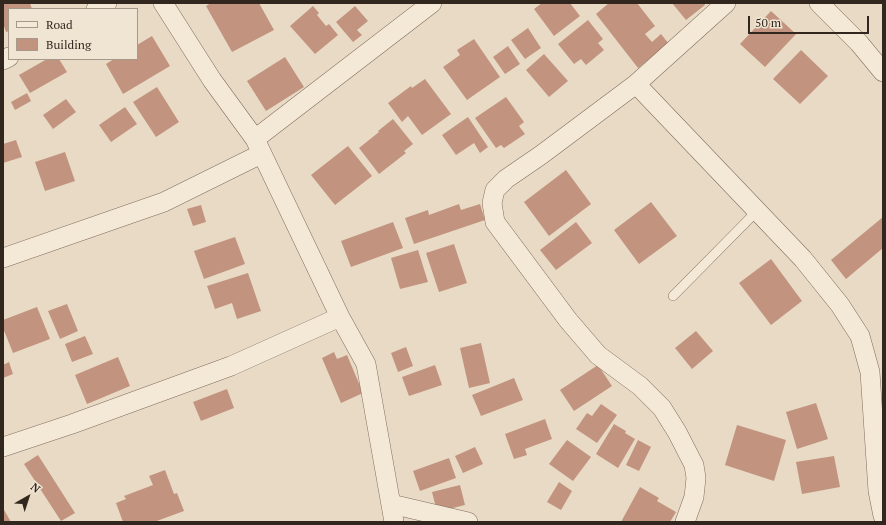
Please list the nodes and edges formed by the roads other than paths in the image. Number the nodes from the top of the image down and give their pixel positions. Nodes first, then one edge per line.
1 (107, 3) edge
2 (164, 3) edge
3 (432, 3) edge
4 (726, 3) edge
5 (819, 3) edge
6 (98, 8) edge
7 (883, 72) edge
8 (636, 84) junction
9 (258, 146) junction
10 (757, 211) junction
11 (3, 258) edge
12 (673, 296) dead end
13 (340, 317) junction
14 (3, 447) edge
15 (392, 513) edge
16 (883, 516) edge
17 (468, 522) edge
18 (685, 522) edge

1 - 6 street
2 - 9 street
3 - 9 street
4 - 8 street
5 - 7 street
8 - 10 street
8 - 18 street
9 - 11 street
9 - 13 street
10 - 12 lane
10 - 16 street
13 - 14 street
13 - 15 street
15 - 17 street

